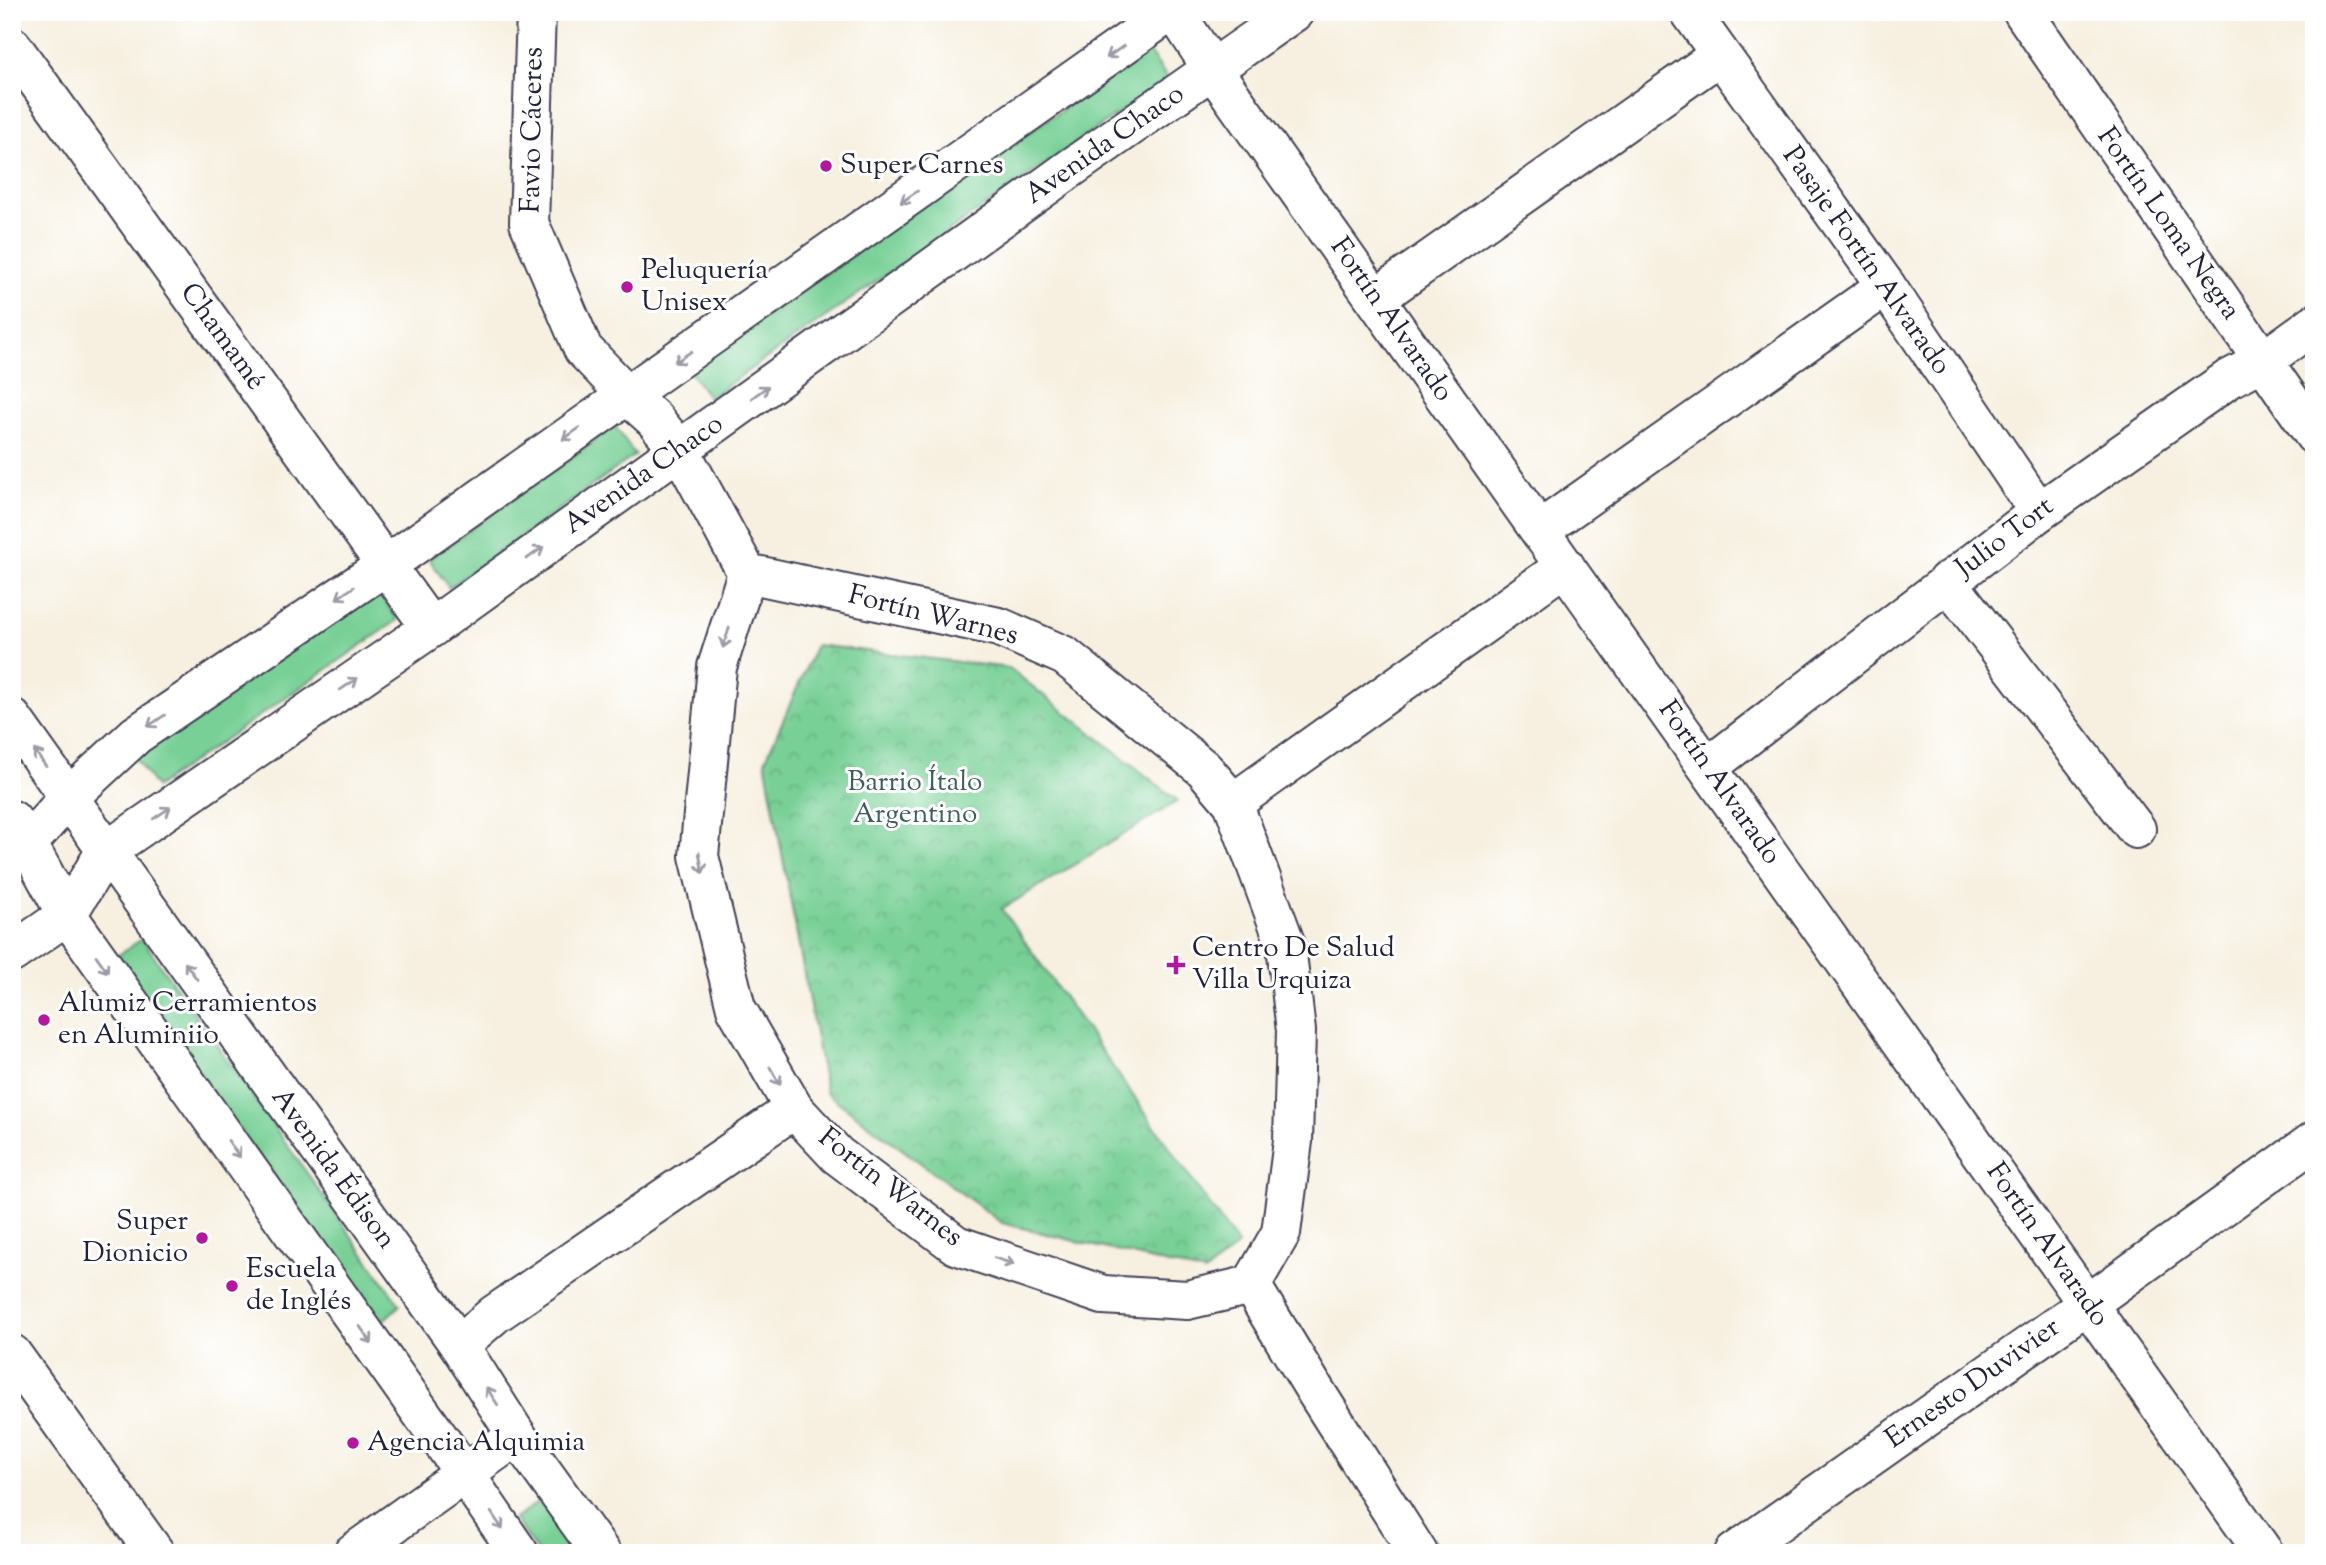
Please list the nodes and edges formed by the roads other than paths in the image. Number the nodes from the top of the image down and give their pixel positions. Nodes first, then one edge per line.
1 (537, 12) edge
2 (1173, 12) edge
3 (1294, 12) edge
4 (1690, 12) edge
5 (2023, 12) edge
6 (12, 46) edge
7 (1720, 55) junction
8 (1213, 70) junction
9 (1886, 286) junction
10 (1376, 298) junction
11 (2314, 324) edge
12 (2263, 361) junction
13 (627, 395) junction
14 (2314, 435) edge
15 (680, 450) junction
16 (2039, 512) junction
17 (1540, 530) junction
18 (386, 566) junction
19 (1565, 566) junction
20 (747, 573) junction
21 (1947, 582) junction
22 (431, 628) junction
23 (12, 718) edge
24 (1709, 767) junction
25 (68, 798) junction
26 (1233, 803) junction
27 (2136, 828) dead end
28 (18, 839) edge
29 (105, 852) junction
30 (67, 915) junction
31 (12, 953) edge
32 (794, 1110) junction
33 (2314, 1141) edge
34 (1251, 1285) junction
35 (2089, 1303) junction
36 (459, 1345) junction
37 (12, 1354) edge
38 (517, 1436) junction
39 (464, 1473) junction
40 (155, 1553) edge
41 (353, 1553) edge
42 (519, 1553) edge
43 (601, 1553) edge
44 (1418, 1553) edge
45 (1734, 1553) edge
46 (2264, 1553) edge

1 - 13 street, Favio Cáceres
2 - 8 street, Fortín Alvarado
2 -> 13 street
3 - 8 street, Avenida Chaco
4 - 7 street, Pasaje Fortín Alvarado
5 - 12 street, Fortín Loma Negra
6 - 18 street, Chamamé
7 - 9 street, Pasaje Fortín Alvarado
7 - 10 street
8 - 10 street, Fortín Alvarado
15 -> 8 street, Avenida Chaco
9 - 16 street, Pasaje Fortín Alvarado
9 - 17 street
10 - 17 street, Fortín Alvarado
11 - 12 street, Julio Tort
12 - 14 street, Fortín Loma Negra
12 - 16 street, Julio Tort
13 - 15 street, Favio Cáceres
13 -> 18 street
15 - 20 street
22 -> 15 street, Avenida Chaco
16 - 21 street, Julio Tort
17 - 19 street, Fortín Alvarado
18 - 22 street, Chamamé
18 -> 25 street
19 - 24 street, Fortín Alvarado
19 - 26 street
20 - 26 street, Fortín Warnes
20 -> 32 street, Fortín Warnes
21 - 24 street, Julio Tort
21 - 27 street
29 -> 22 street, Avenida Chaco
25 -> 23 street, Avenida Édison
24 - 35 street, Fortín Alvarado
25 - 28 street
25 - 29 street, Avenida Édison
26 - 34 street, Fortín Warnes
28 - 30 street
29 - 30 street, Avenida Chaco
36 -> 29 street, Avenida Édison
30 - 31 street, Avenida Chaco
30 -> 39 street
32 -> 34 street, Fortín Warnes
32 - 36 street
33 - 35 street, Ernesto Duvivier
34 - 44 street
35 - 45 street, Ernesto Duvivier
35 - 46 street, Fortín Alvarado
38 -> 36 street, Avenida Édison
37 - 40 street
38 - 39 street
38 - 43 street, Avenida Édison
39 - 41 street
39 -> 42 street

